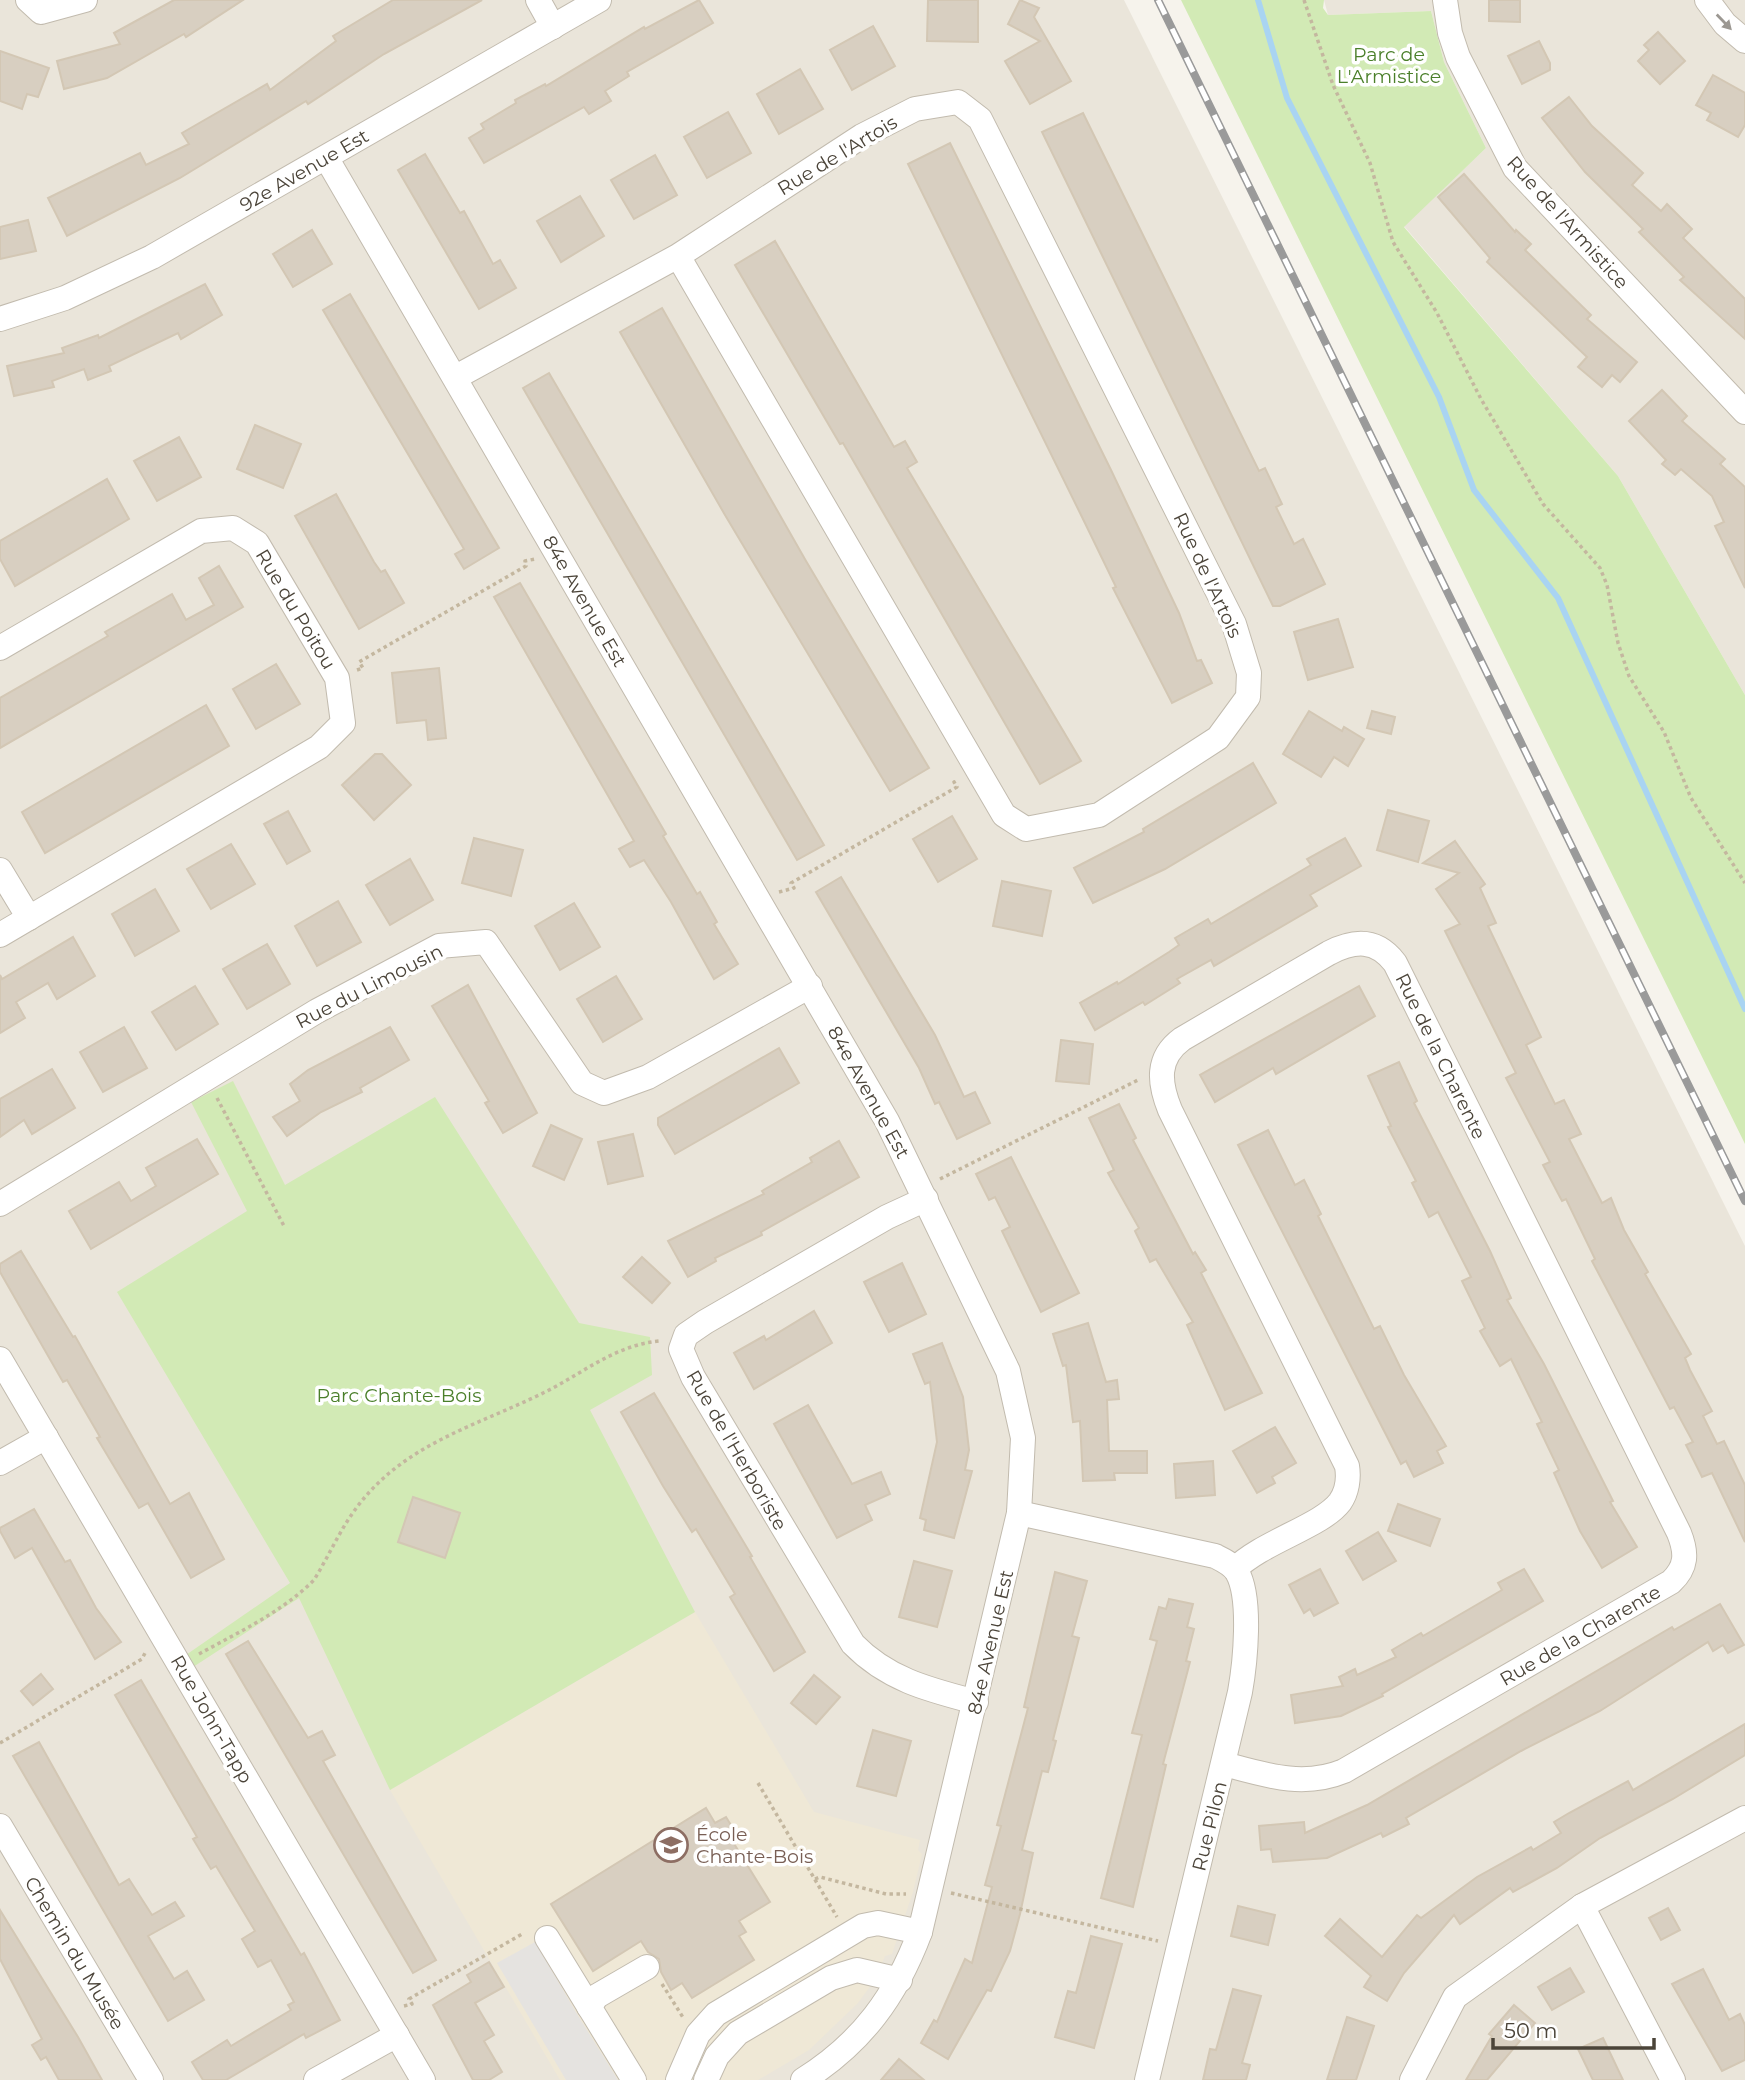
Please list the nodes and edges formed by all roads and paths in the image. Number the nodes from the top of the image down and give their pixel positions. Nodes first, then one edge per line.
1 (28, 0) edge
2 (85, 0) edge
3 (538, 0) edge
4 (599, 0) edge
5 (1304, 0) edge
6 (1445, 0) edge
7 (1707, 0) edge
8 (553, 27) junction
9 (1745, 41) edge
10 (327, 159) junction
11 (678, 256) junction
12 (0, 319) edge
13 (456, 377) junction
14 (1745, 412) edge
15 (537, 558) dead end
16 (0, 648) edge
17 (350, 670) dead end
18 (967, 782) dead end
19 (0, 870) edge
20 (1745, 883) edge
21 (778, 892) dead end
22 (29, 918) junction
23 (0, 935) edge
24 (810, 986) junction
25 (206, 1078) junction
26 (1145, 1078) dead end
27 (931, 1189) junction
28 (0, 1204) edge
29 (284, 1226) dead end
30 (659, 1341) dead end
31 (0, 1359) edge
32 (46, 1437) junction
33 (0, 1464) edge
34 (1019, 1513) junction
35 (1235, 1569) junction
36 (154, 1650) dead end
37 (194, 1656) dead end
38 (976, 1702) junction
39 (0, 1743) edge
40 (1224, 1764) junction
41 (758, 1783) dead end
42 (1745, 1818) edge
43 (0, 1826) edge
44 (816, 1880) junction
45 (950, 1893) dead end
46 (912, 1894) dead end
47 (1582, 1906) junction
48 (842, 1924) dead end
49 (920, 1932) junction
50 (537, 1934) joint
51 (1160, 1941) dead end
52 (653, 1972) joint
53 (900, 1980) junction
54 (399, 2006) dead end
55 (589, 2007) junction
56 (690, 2025) dead end
57 (397, 2035) junction
58 (151, 2080) edge
59 (316, 2080) edge
60 (423, 2080) edge
61 (634, 2080) edge
62 (678, 2080) edge
63 (706, 2080) edge
64 (803, 2080) edge
65 (1147, 2080) edge
66 (1412, 2080) edge
67 (1673, 2080) edge

1 - 2 street
3 - 8 street
4 - 8 street, 92e Avenue Est
5 - 20 path
6 - 14 street, Rue de l'Armistice
7 -> 9 street
8 - 10 street, 92e Avenue Est
10 - 12 street, 92e Avenue Est
10 - 13 street, 84e Avenue Est
11 - 11 street, Rue de l'Artois
11 - 13 street, Rue de l'Artois
13 - 24 street, 84e Avenue Est
15 - 17 path
16 - 22 street, Rue du Poitou
18 - 21 path
19 - 22 street
22 - 23 street, Rue du Poitou
24 - 25 street, Rue du Limousin
24 - 27 street, 84e Avenue Est
25 - 28 street, Rue du Limousin
25 - 29 path
26 - 27 path
27 - 34 street, 84e Avenue Est
27 - 38 street, Rue de l'Herboriste
30 - 37 path
31 - 32 street, Rue John-Tapp
32 - 33 street
32 - 57 street, Rue John-Tapp
34 - 35 street
34 - 38 street, 84e Avenue Est
35 - 40 street, Rue Pilon
35 - 40 street, Rue de la Charente
36 - 39 path
38 - 49 street, 84e Avenue Est
40 - 65 street, Rue Pilon
41 - 44 path
42 - 47 street
43 - 58 street, Chemin du Musée
44 - 46 path
44 - 48 path
45 - 51 path
47 - 66 street
47 - 67 street
49 - 53 street, 84e Avenue Est
49 - 62 street
50 - 54 path
50 - 55 street
52 - 55 street
52 - 56 path
53 - 63 street
53 - 64 street, 84e Avenue Est
55 - 61 street
57 - 59 street
57 - 60 street, Rue John-Tapp

